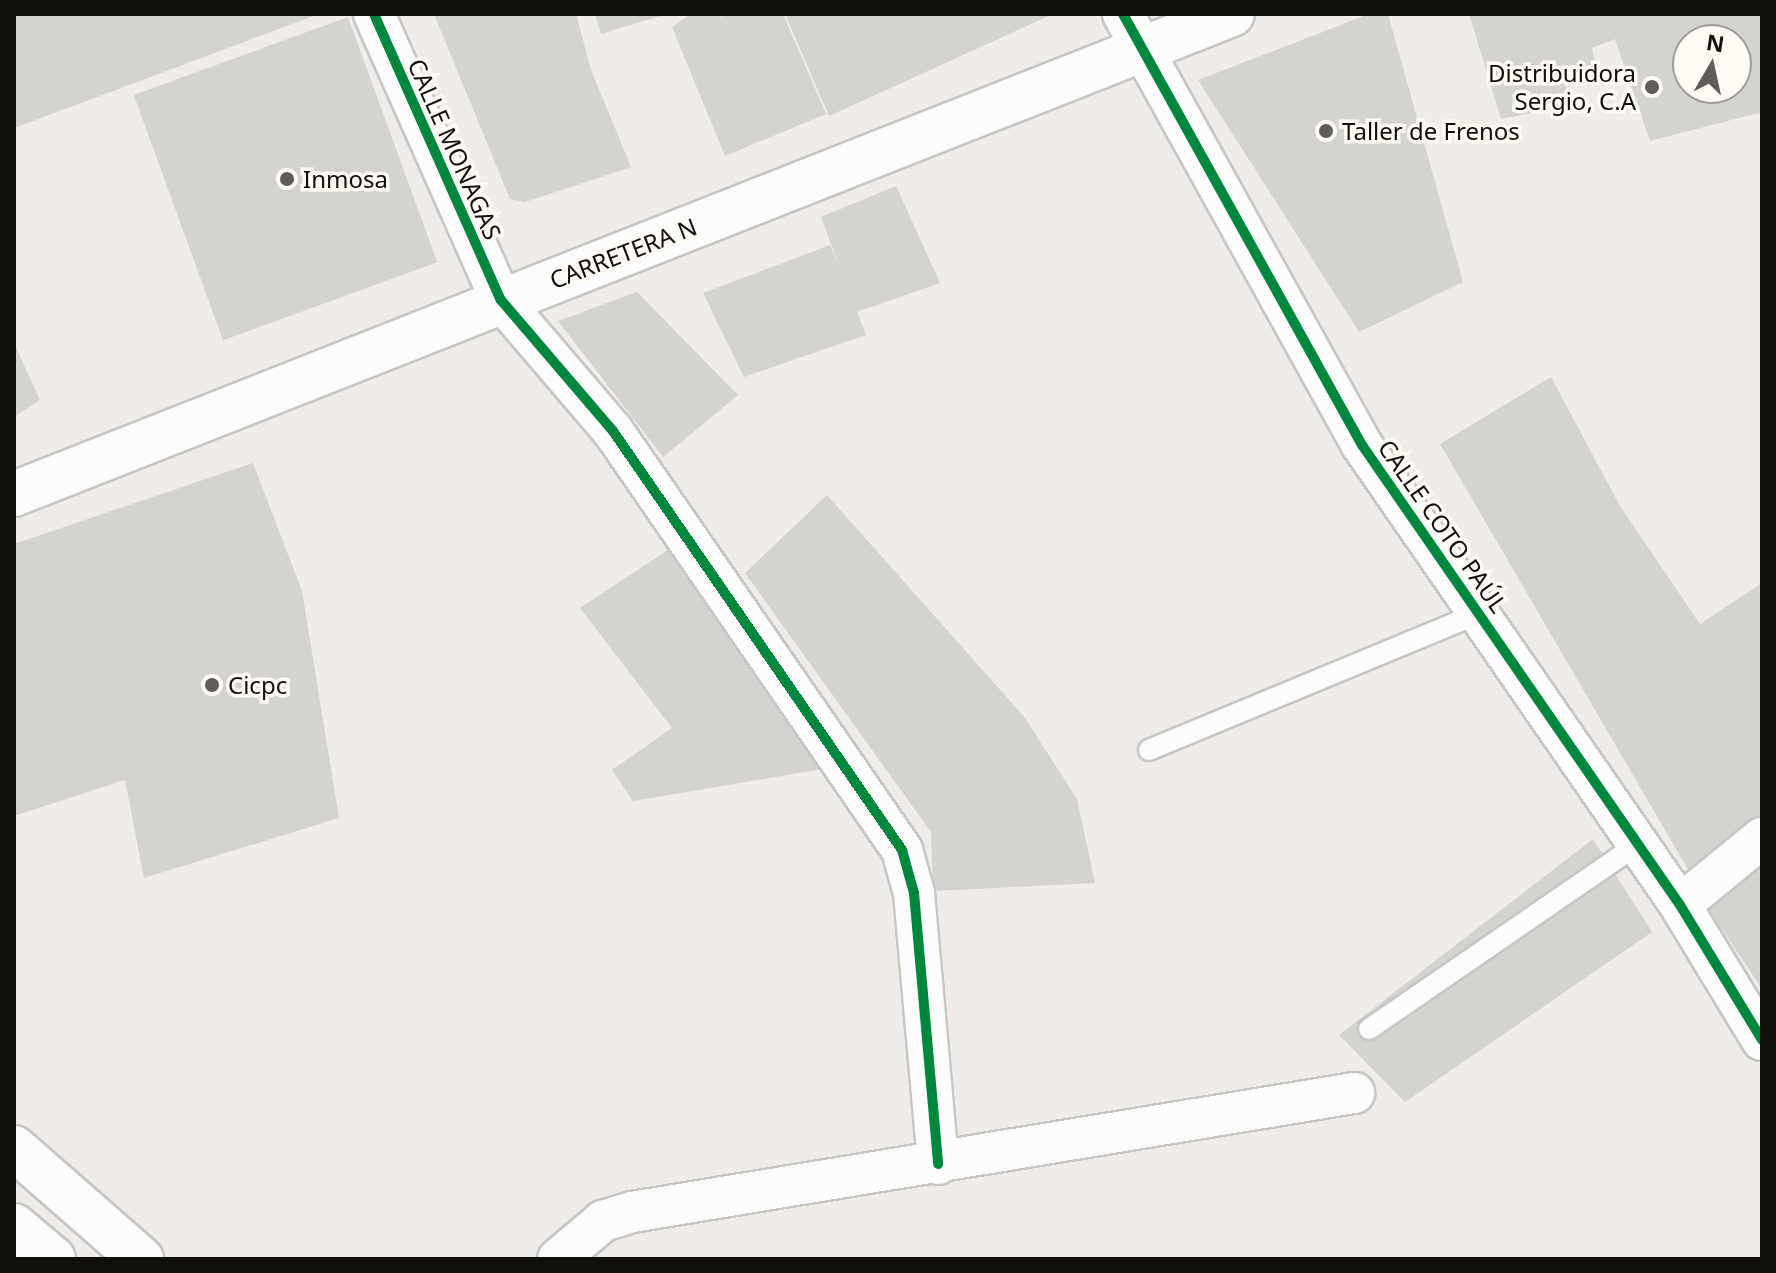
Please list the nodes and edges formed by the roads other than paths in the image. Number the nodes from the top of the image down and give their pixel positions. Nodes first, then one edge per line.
1 (374, 14) edge
2 (1123, 14) edge
3 (1232, 14) edge
4 (1147, 52) junction
5 (501, 300) junction
6 (14, 494) edge
7 (1479, 613) junction
8 (1149, 750) dead end
9 (1762, 838) edge
10 (1638, 844) junction
11 (1680, 905) junction
12 (1369, 1029) dead end
13 (1762, 1040) edge
14 (1354, 1093) dead end
15 (14, 1148) edge
16 (938, 1164) junction
17 (14, 1226) edge
18 (53, 1259) edge
19 (141, 1259) edge
20 (558, 1259) edge

1 - 5 street, CALLE MONAGAS
2 - 4 street, CALLE COTO PAÚL
3 - 4 main road, CARRETERA N
4 - 5 main road, CARRETERA N
4 - 7 street, CALLE COTO PAÚL
5 - 6 main road, CARRETERA N
5 - 16 street, CALLE MONAGAS
7 - 8 lane
7 - 10 street, CALLE COTO PAÚL
9 - 11 street
10 - 11 street, CALLE COTO PAÚL
10 - 12 lane
11 - 13 street, CALLE COTO PAÚL
14 - 16 street
15 - 19 main road
16 - 20 street
17 - 18 main road

